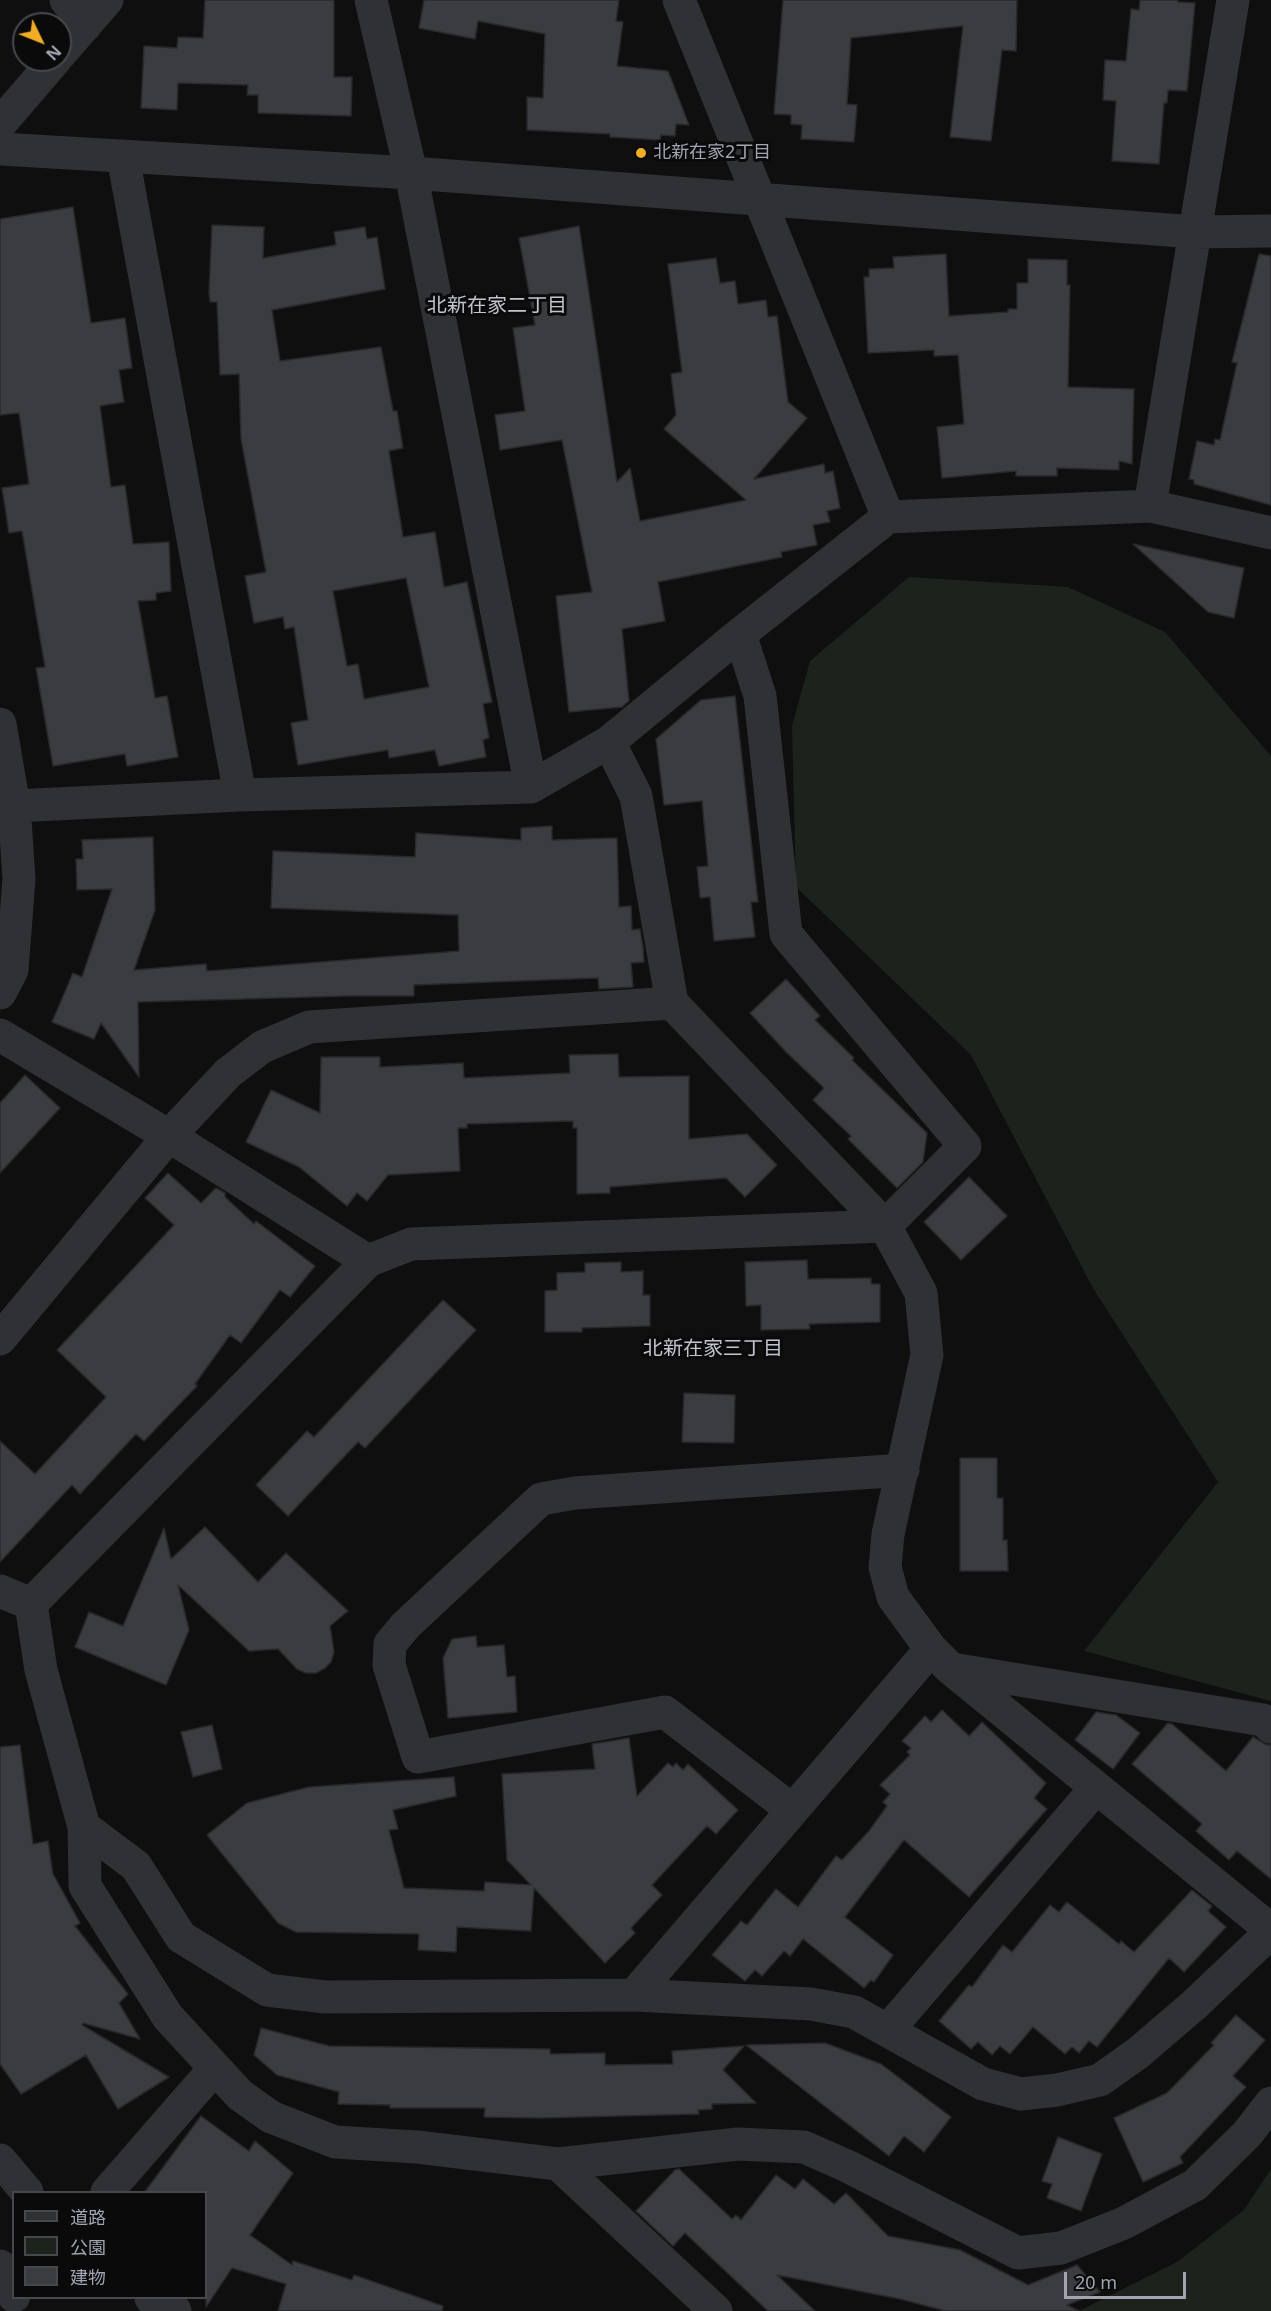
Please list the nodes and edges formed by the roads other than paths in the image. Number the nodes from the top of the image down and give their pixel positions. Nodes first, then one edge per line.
1 (106, 0) edge
2 (371, 0) edge
3 (679, 0) edge
4 (1233, 0) edge
5 (76, 13) edge
6 (45, 72) edge
7 (0, 124) edge
8 (0, 149) edge
9 (123, 157) junction
10 (411, 173) junction
11 (760, 199) junction
12 (1271, 231) edge
13 (1195, 232) junction
14 (1150, 506) junction
15 (888, 517) junction
16 (1271, 533) edge
17 (741, 634) junction
18 (0, 724) edge
19 (609, 742) junction
20 (531, 787) junction
21 (240, 795) junction
22 (14, 806) junction
23 (0, 993) edge
24 (672, 1003) junction
25 (0, 1035) edge
26 (169, 1137) junction
27 (885, 1226) junction
28 (368, 1261) junction
29 (0, 1340) edge
30 (903, 1470) junction
31 (0, 1591) edge
32 (31, 1604) junction
33 (941, 1659) junction
34 (1271, 1727) edge
35 (1096, 1788) junction
36 (792, 1810) junction
37 (84, 1827) junction
38 (1271, 1931) edge
39 (634, 1995) junction
40 (888, 2030) junction
41 (215, 2068) junction
42 (1271, 2103) edge
43 (0, 2160) edge
44 (558, 2164) junction
45 (25, 2191) edge
46 (109, 2191) edge
47 (0, 2266) edge
48 (12, 2293) edge
49 (153, 2299) edge
50 (175, 2311) edge
51 (716, 2311) edge

1 - 5 street
2 - 10 street
3 - 11 street
4 - 13 street
6 - 7 street
8 - 9 street
9 - 10 street
9 - 21 street
10 - 11 street
10 - 20 street
11 - 13 street
11 - 15 street
12 - 13 street
13 - 14 street
14 - 15 street
14 - 16 street
15 - 17 street
17 - 19 street
17 - 27 street
18 - 22 street
19 - 20 street
19 - 24 street
20 - 21 street
21 - 22 street
22 - 23 street
24 - 26 street
24 - 27 street
25 - 26 street
26 - 28 street
26 - 29 street
27 - 28 street
27 - 30 street
28 - 32 street
30 - 33 street
30 - 36 street
31 - 32 street
32 - 37 street
33 - 34 street
33 - 35 street
33 - 36 street
35 - 38 street
35 - 40 street
36 - 39 street
37 - 39 street
37 - 41 street
38 - 40 street
39 - 40 street
41 - 44 street
41 - 46 street
42 - 44 street
43 - 45 street
44 - 51 street
47 - 48 street
49 - 50 street

